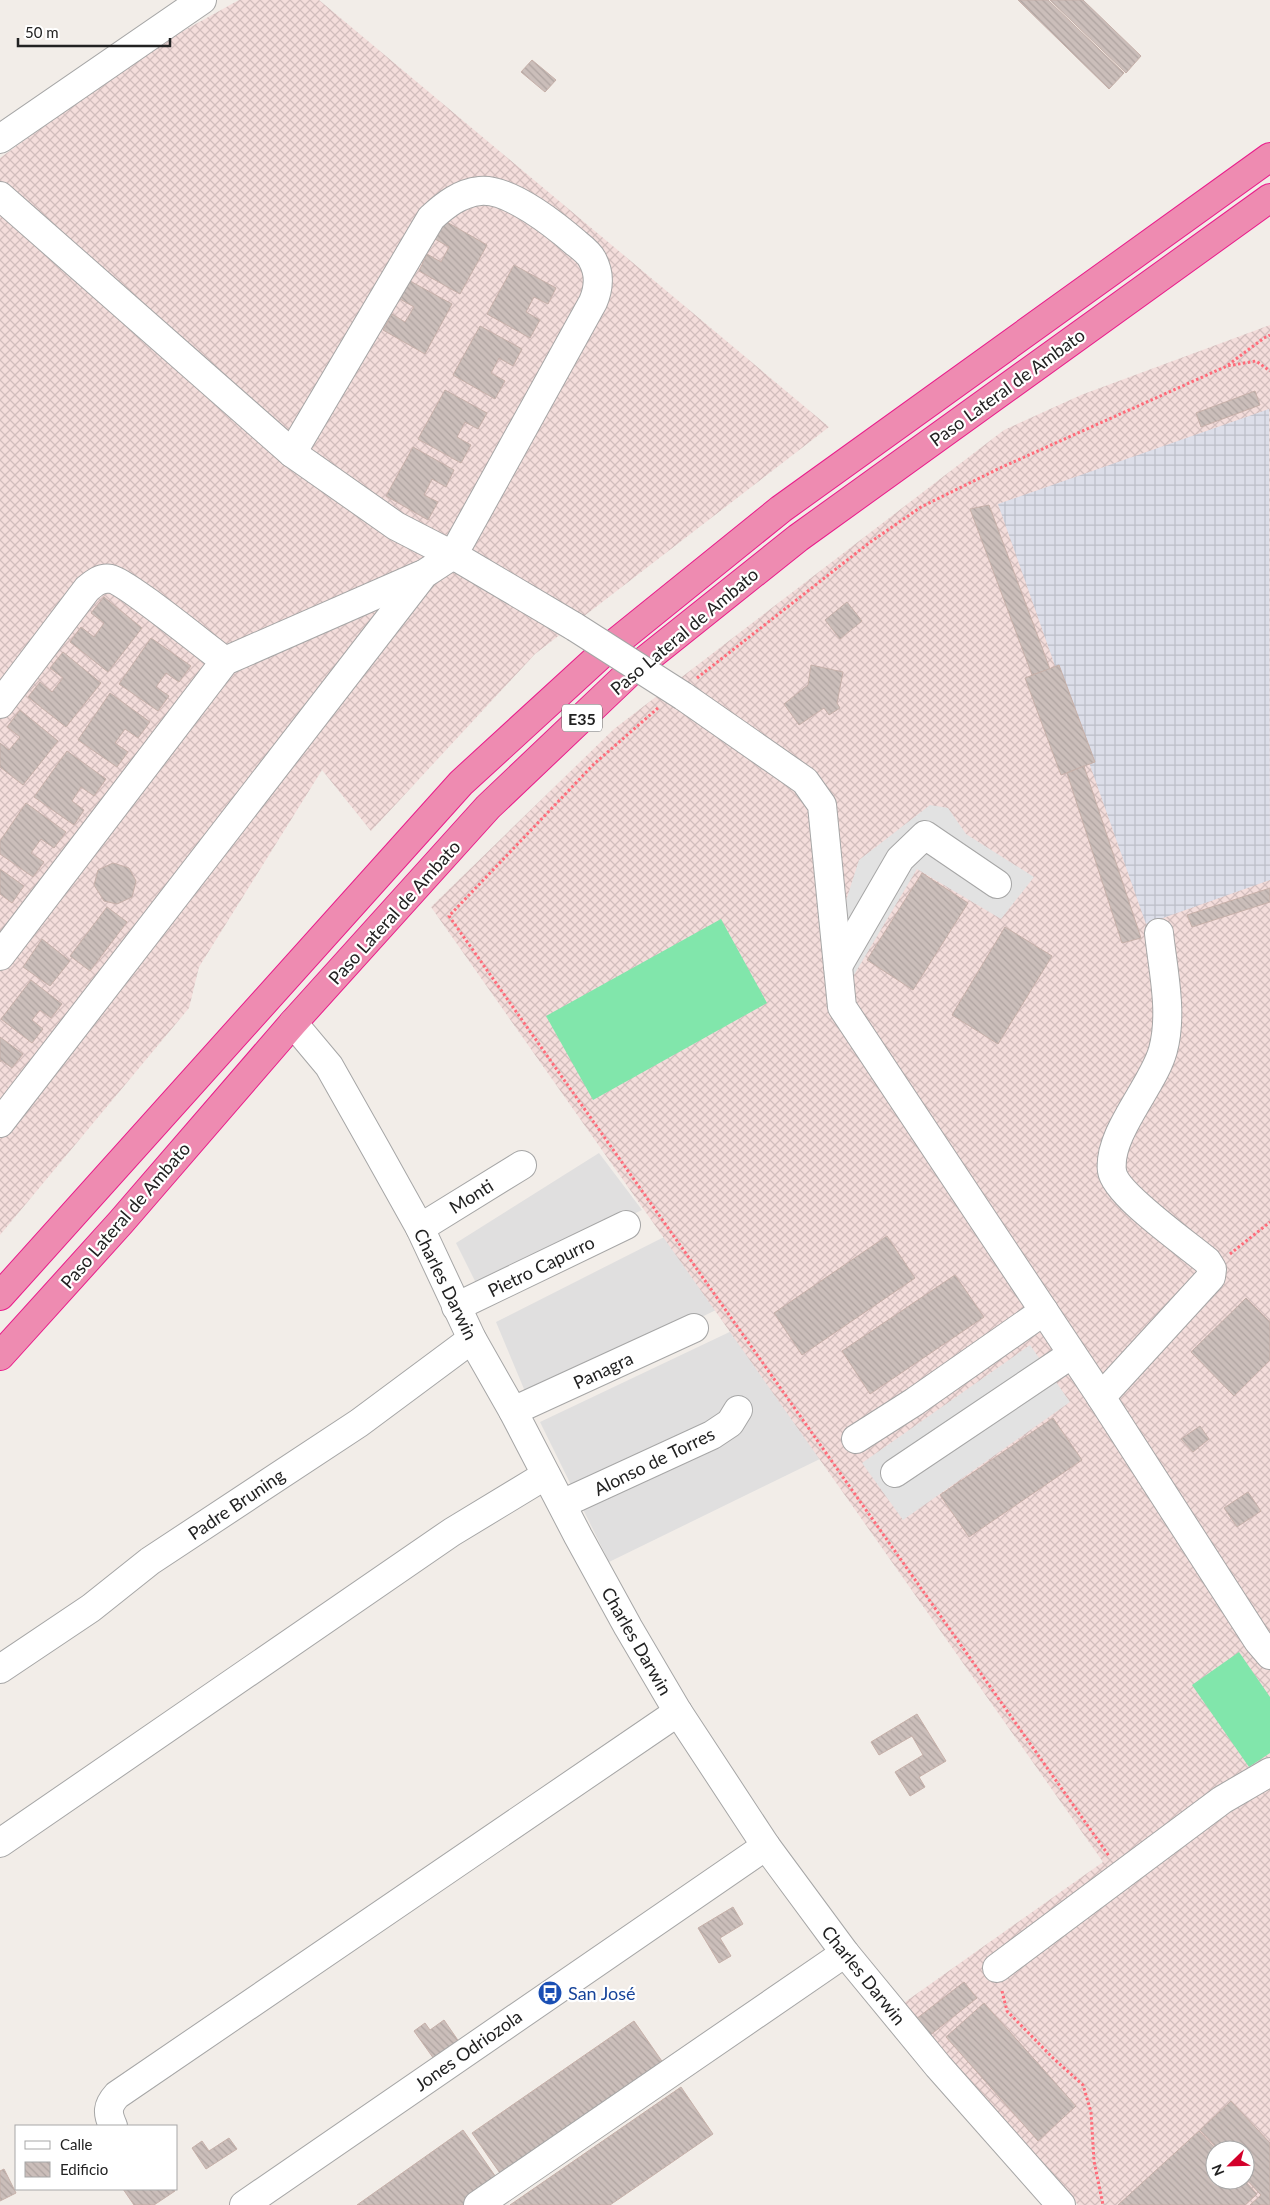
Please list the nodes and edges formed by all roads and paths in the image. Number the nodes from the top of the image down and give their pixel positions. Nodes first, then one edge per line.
1 (202, 0) edge
2 (0, 139) edge
3 (1270, 157) edge
4 (0, 196) edge
5 (1270, 198) edge
6 (1270, 335) edge
7 (1227, 366) junction
8 (1270, 371) edge
9 (292, 453) junction
10 (453, 555) junction
11 (424, 574) junction
12 (225, 661) junction
13 (689, 687) junction
14 (0, 704) edge
15 (659, 708) dead end
16 (997, 884) dead end
17 (1159, 933) dead end
18 (0, 956) edge
19 (838, 966) junction
20 (293, 1023) junction
21 (0, 1122) edge
22 (522, 1165) dead end
23 (92, 1195) junction
24 (120, 1222) junction
25 (1270, 1222) edge
26 (626, 1225) dead end
27 (420, 1228) junction
28 (1212, 1269) junction
29 (0, 1296) edge
30 (456, 1307) junction
31 (1044, 1311) junction
32 (694, 1328) dead end
33 (472, 1339) junction
34 (1072, 1354) junction
35 (0, 1356) edge
36 (1101, 1397) junction
37 (738, 1410) dead end
38 (513, 1411) junction
39 (856, 1440) dead end
40 (894, 1473) dead end
41 (546, 1475) junction
42 (562, 1504) junction
43 (1270, 1655) edge
44 (0, 1669) edge
45 (678, 1712) junction
46 (1270, 1772) edge
47 (0, 1842) edge
48 (766, 1846) junction
49 (1122, 1875) junction
50 (845, 1953) junction
51 (997, 1968) joint
52 (113, 2125) edge
53 (244, 2205) edge
54 (478, 2205) edge
55 (1062, 2205) edge
56 (1103, 2205) edge

1 - 2 street
3 - 23 highway, Paso Lateral de Ambato / E35
4 - 9 street
5 - 20 highway, Paso Lateral de Ambato / E35
6 - 7 path
7 - 8 path
7 - 13 path
9 - 10 street
9 - 10 street
10 - 11 street
10 - 13 street, bridge
11 - 12 street
11 - 21 street
12 - 14 street
12 - 18 street
13 - 19 street
15 - 49 path
16 - 19 street
17 - 28 street
19 - 31 street
20 - 24 highway, Paso Lateral de Ambato / E35
20 - 27 street, Charles Darwin
22 - 27 street, Monti
23 - 24 highway
23 - 29 highway, Paso Lateral de Ambato / E35
24 - 35 highway, Paso Lateral de Ambato / E35
25 - 28 path
26 - 30 street, Pietro Capurro
27 - 30 street, Charles Darwin
28 - 36 street
30 - 33 street, Charles Darwin
31 - 34 street
31 - 39 street
32 - 38 street, Panagra
33 - 38 street, Charles Darwin
33 - 44 street, Padre Bruning
34 - 36 street
34 - 40 street
36 - 43 street
37 - 42 street, Alonso de Torres
38 - 41 street, Charles Darwin
41 - 42 street, Charles Darwin
41 - 47 street
42 - 45 street, Charles Darwin
45 - 48 street, Charles Darwin
45 - 52 street
46 - 49 street
48 - 50 street, Charles Darwin
48 - 53 street, Jones Odriozola
49 - 51 street
50 - 54 street
50 - 55 street, Charles Darwin
51 - 56 path

